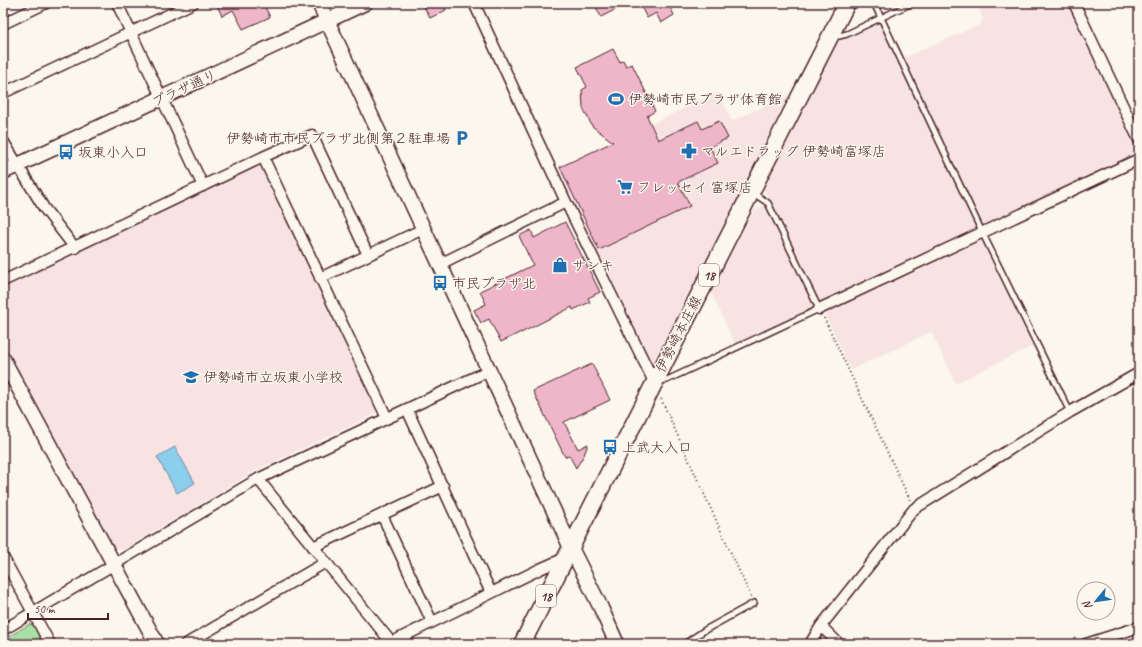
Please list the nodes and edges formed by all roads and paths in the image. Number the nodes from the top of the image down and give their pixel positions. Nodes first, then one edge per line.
1 (46, 3) edge
2 (117, 3) edge
3 (193, 3) edge
4 (319, 3) edge
5 (365, 3) edge
6 (474, 3) edge
7 (847, 3) edge
8 (874, 3) edge
9 (912, 3) edge
10 (1074, 3) edge
11 (882, 17) junction
12 (327, 20) junction
13 (3, 24) edge
14 (131, 32) junction
15 (832, 34) junction
16 (3, 93) edge
17 (162, 98) junction
18 (1139, 140) edge
19 (3, 141) edge
20 (263, 157) junction
21 (1139, 159) edge
22 (17, 165) junction
23 (3, 172) edge
24 (203, 186) junction
25 (751, 192) junction
26 (566, 202) junction
27 (423, 229) junction
28 (982, 232) junction
29 (74, 248) junction
30 (368, 255) junction
31 (440, 264) junction
32 (320, 278) junction
33 (3, 281) edge
34 (819, 308) junction
35 (5, 368) edge
36 (490, 370) junction
37 (1139, 373) edge
38 (654, 382) junction
39 (408, 409) junction
40 (1070, 412) junction
41 (387, 418) junction
42 (258, 479) junction
43 (443, 486) junction
44 (914, 509) junction
45 (382, 515) junction
46 (313, 547) junction
47 (568, 553) junction
48 (3, 557) edge
49 (326, 562) junction
50 (113, 564) junction
51 (491, 593) junction
52 (754, 603) joint
53 (33, 612) junction
54 (432, 622) junction
55 (821, 626) junction
56 (1139, 627) edge
57 (3, 630) edge
58 (389, 643) edge
59 (50, 644) edge
60 (157, 644) edge
61 (186, 644) edge
62 (522, 644) edge
63 (617, 644) edge
64 (684, 644) edge
65 (810, 644) edge
66 (839, 644) edge
67 (1086, 644) edge

1 - 13 street
2 - 14 street
3 - 14 street
4 - 12 street
5 - 12 street, プラザ通り
6 - 26 street
7 - 15 main road, 伊勢崎本庄線 / 18
8 - 11 lane
9 - 11 lane
10 - 18 street
11 - 15 lane
11 - 28 lane
12 - 17 street, プラザ通り
12 - 27 street
14 - 16 street
14 - 17 street
15 - 25 main road, 伊勢崎本庄線 / 18
17 - 22 street, プラザ通り
17 - 24 street
19 - 22 street
20 - 24 street
20 - 30 street
20 - 32 street
21 - 28 street
22 - 23 street, プラザ通り
22 - 29 street
24 - 29 street
25 - 34 lane
25 - 38 main road, 伊勢崎本庄線 / 18
26 - 31 street
26 - 38 street
27 - 30 street
27 - 31 street
28 - 34 street
28 - 40 lane
29 - 33 street
30 - 32 street
31 - 36 street
32 - 41 street
34 - 38 lane
34 - 44 path
35 - 50 street
36 - 39 street
36 - 47 street
37 - 40 street
38 - 47 main road, 伊勢崎本庄線 / 18
38 - 52 path
39 - 41 street
39 - 43 street
40 - 44 street
41 - 42 street
42 - 46 street
42 - 50 street
43 - 45 street
43 - 51 street
44 - 55 street
45 - 46 street
45 - 54 street
46 - 49 street
47 - 51 street
47 - 62 main road, 伊勢崎本庄線 / 18
47 - 63 street
48 - 53 street
49 - 58 street
49 - 61 street
50 - 53 street
50 - 60 street
51 - 54 street
52 - 64 lane
53 - 57 street
53 - 59 street
54 - 58 street
55 - 65 street
55 - 66 street
56 - 67 street

